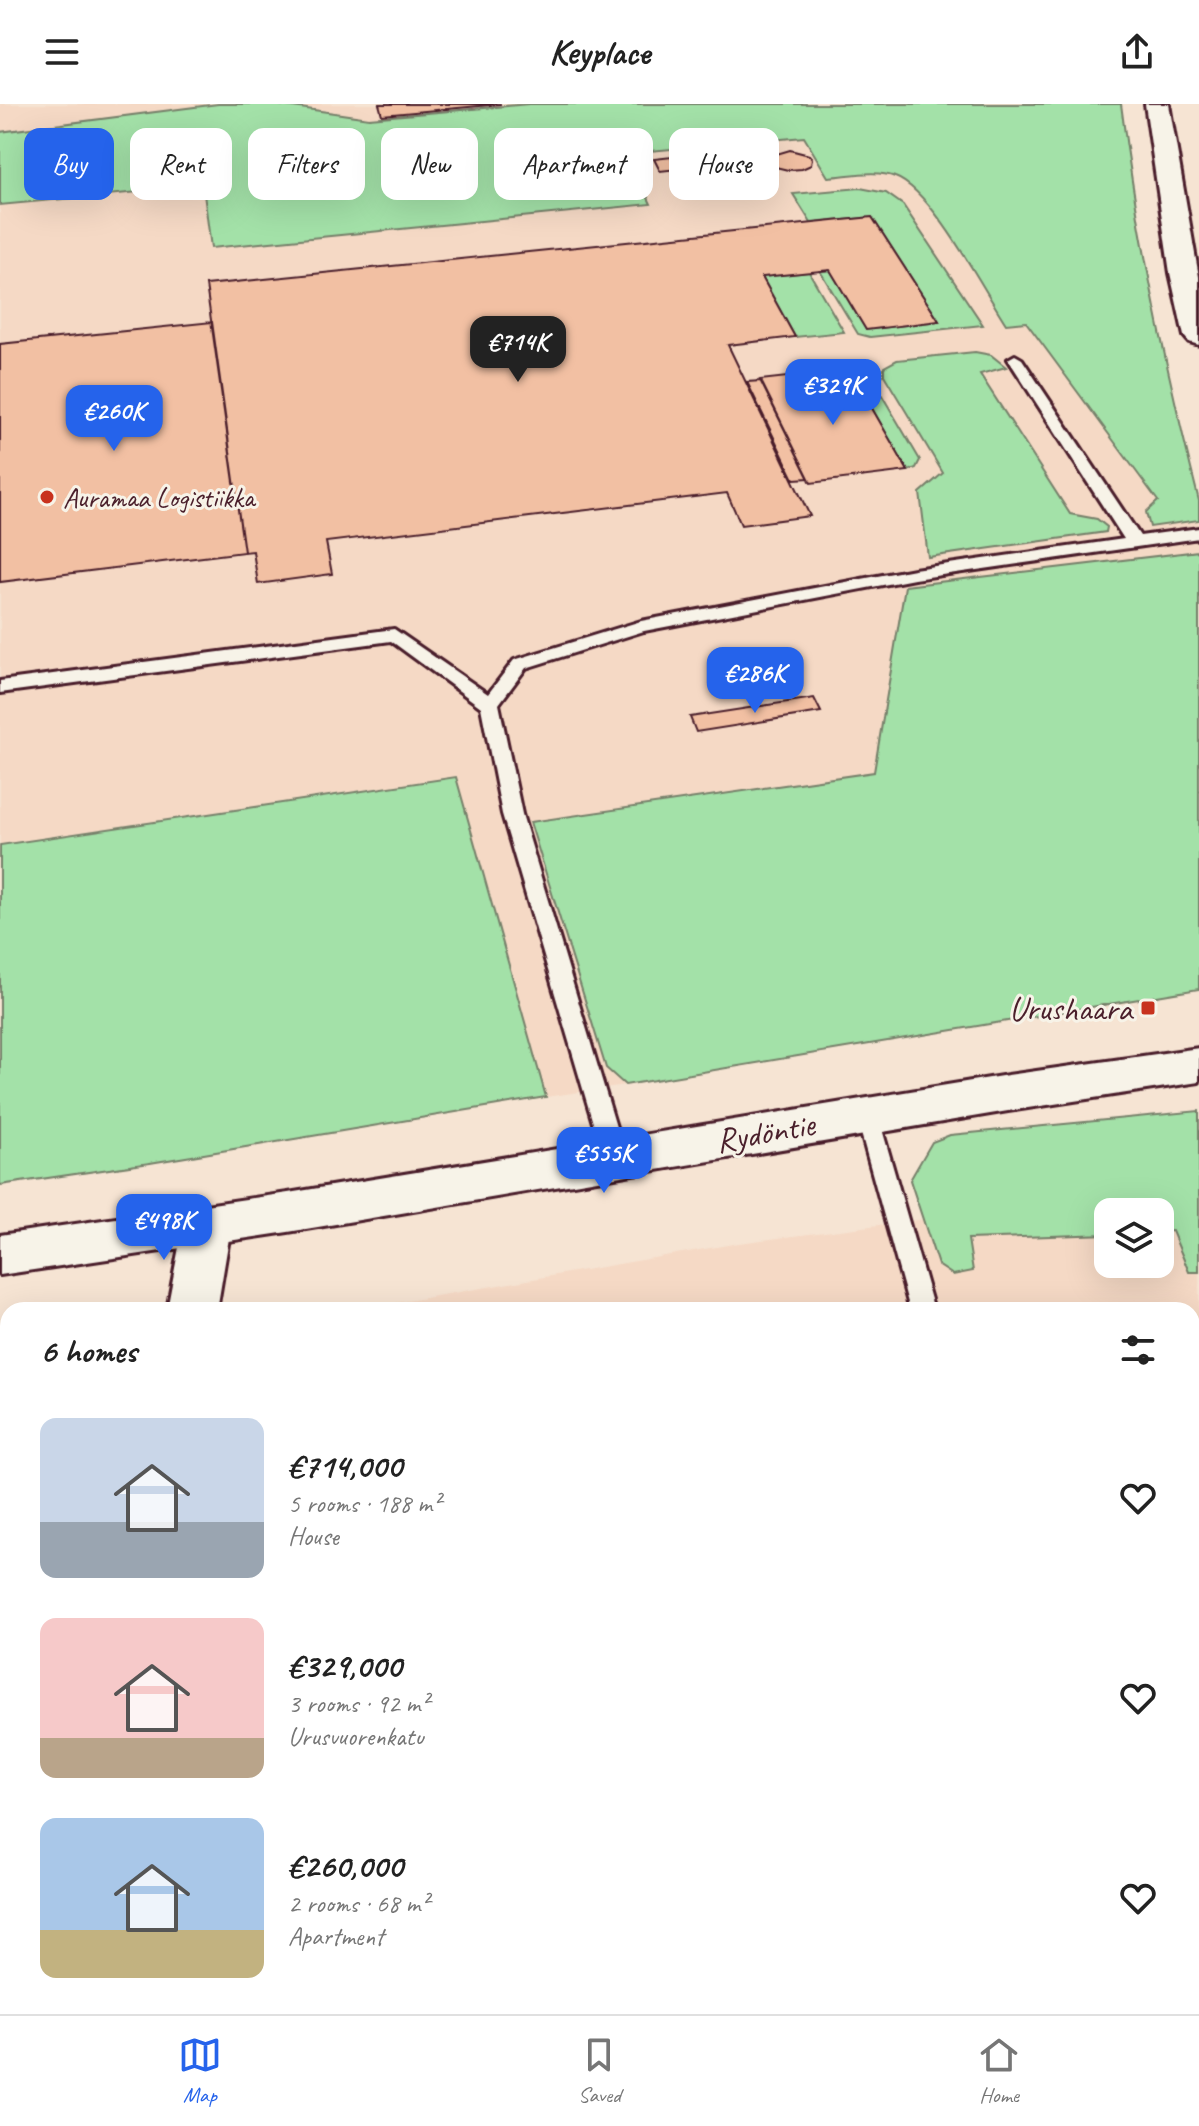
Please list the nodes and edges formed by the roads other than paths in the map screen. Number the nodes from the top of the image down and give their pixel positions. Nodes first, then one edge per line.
1 (1157, 104) edge
2 (1199, 336) edge
3 (1015, 359) dead end
4 (1199, 533) edge
5 (1135, 542) junction
6 (0, 687) edge
7 (490, 704) junction
8 (1199, 1065) edge
9 (867, 1115) junction
10 (614, 1157) junction
11 (207, 1226) junction
12 (0, 1255) edge
13 (193, 1302) edge
14 (920, 1302) edge

1 - 2 street
3 - 5 lane
4 - 5 lane
5 - 7 lane
6 - 7 lane
7 - 10 lane
8 - 9 street, Rydöntie
9 - 10 street, Rydöntie
9 - 14 lane
10 - 11 street, Rydöntie
11 - 12 street, Rydöntie
11 - 13 street

